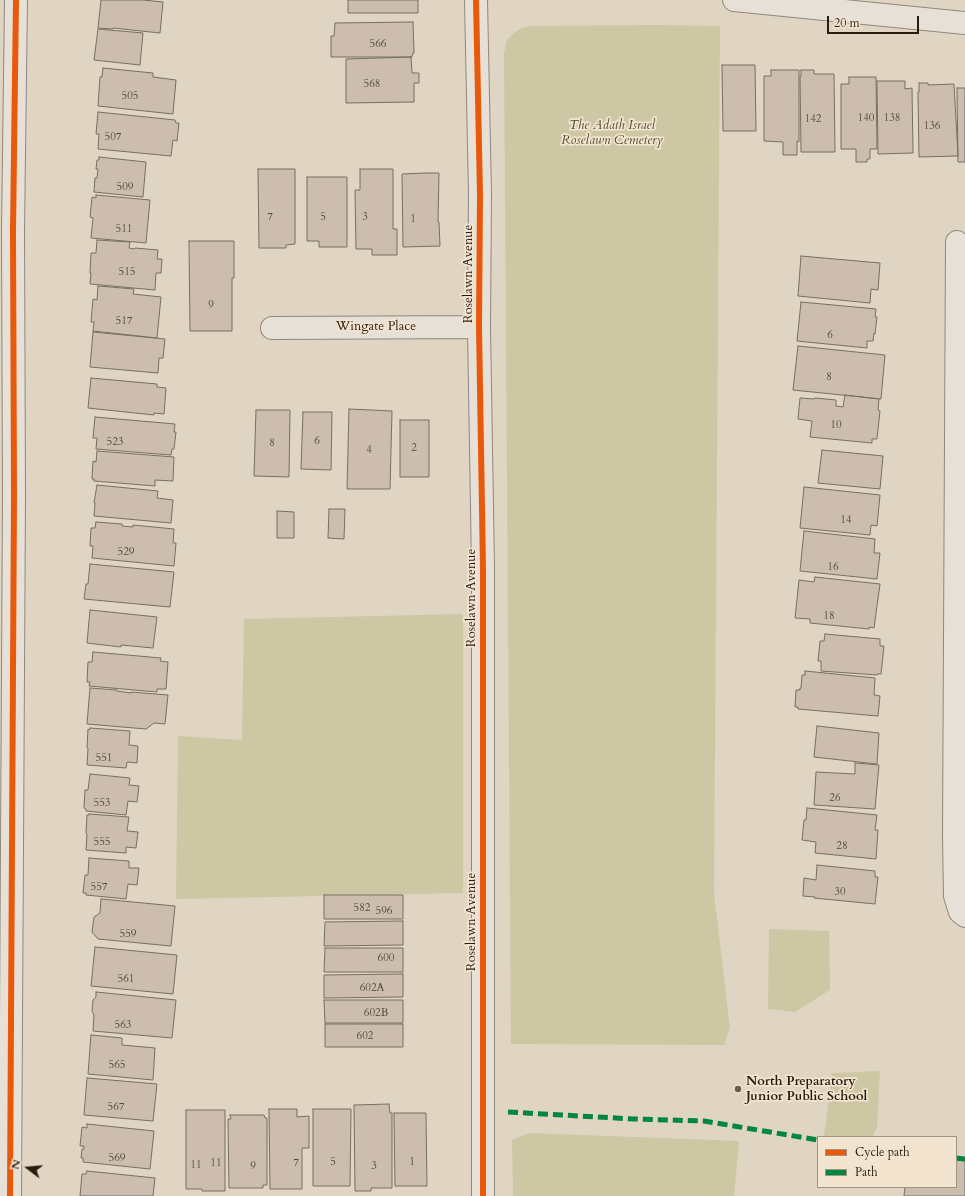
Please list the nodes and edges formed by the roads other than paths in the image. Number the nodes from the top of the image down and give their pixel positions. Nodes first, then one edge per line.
1 (16, 0) edge
2 (476, 0) edge
3 (734, 0) edge
4 (965, 23) edge
5 (957, 242) dead end
6 (479, 327) junction
7 (272, 328) dead end
8 (961, 456) edge
9 (963, 914) edge
10 (10, 1196) edge
11 (483, 1196) edge

1 - 10 street
2 - 6 street, Roselawn Avenue
3 - 4 street
5 - 8 street
6 - 7 street, Wingate Place
6 - 11 street, Roselawn Avenue
8 - 9 street

